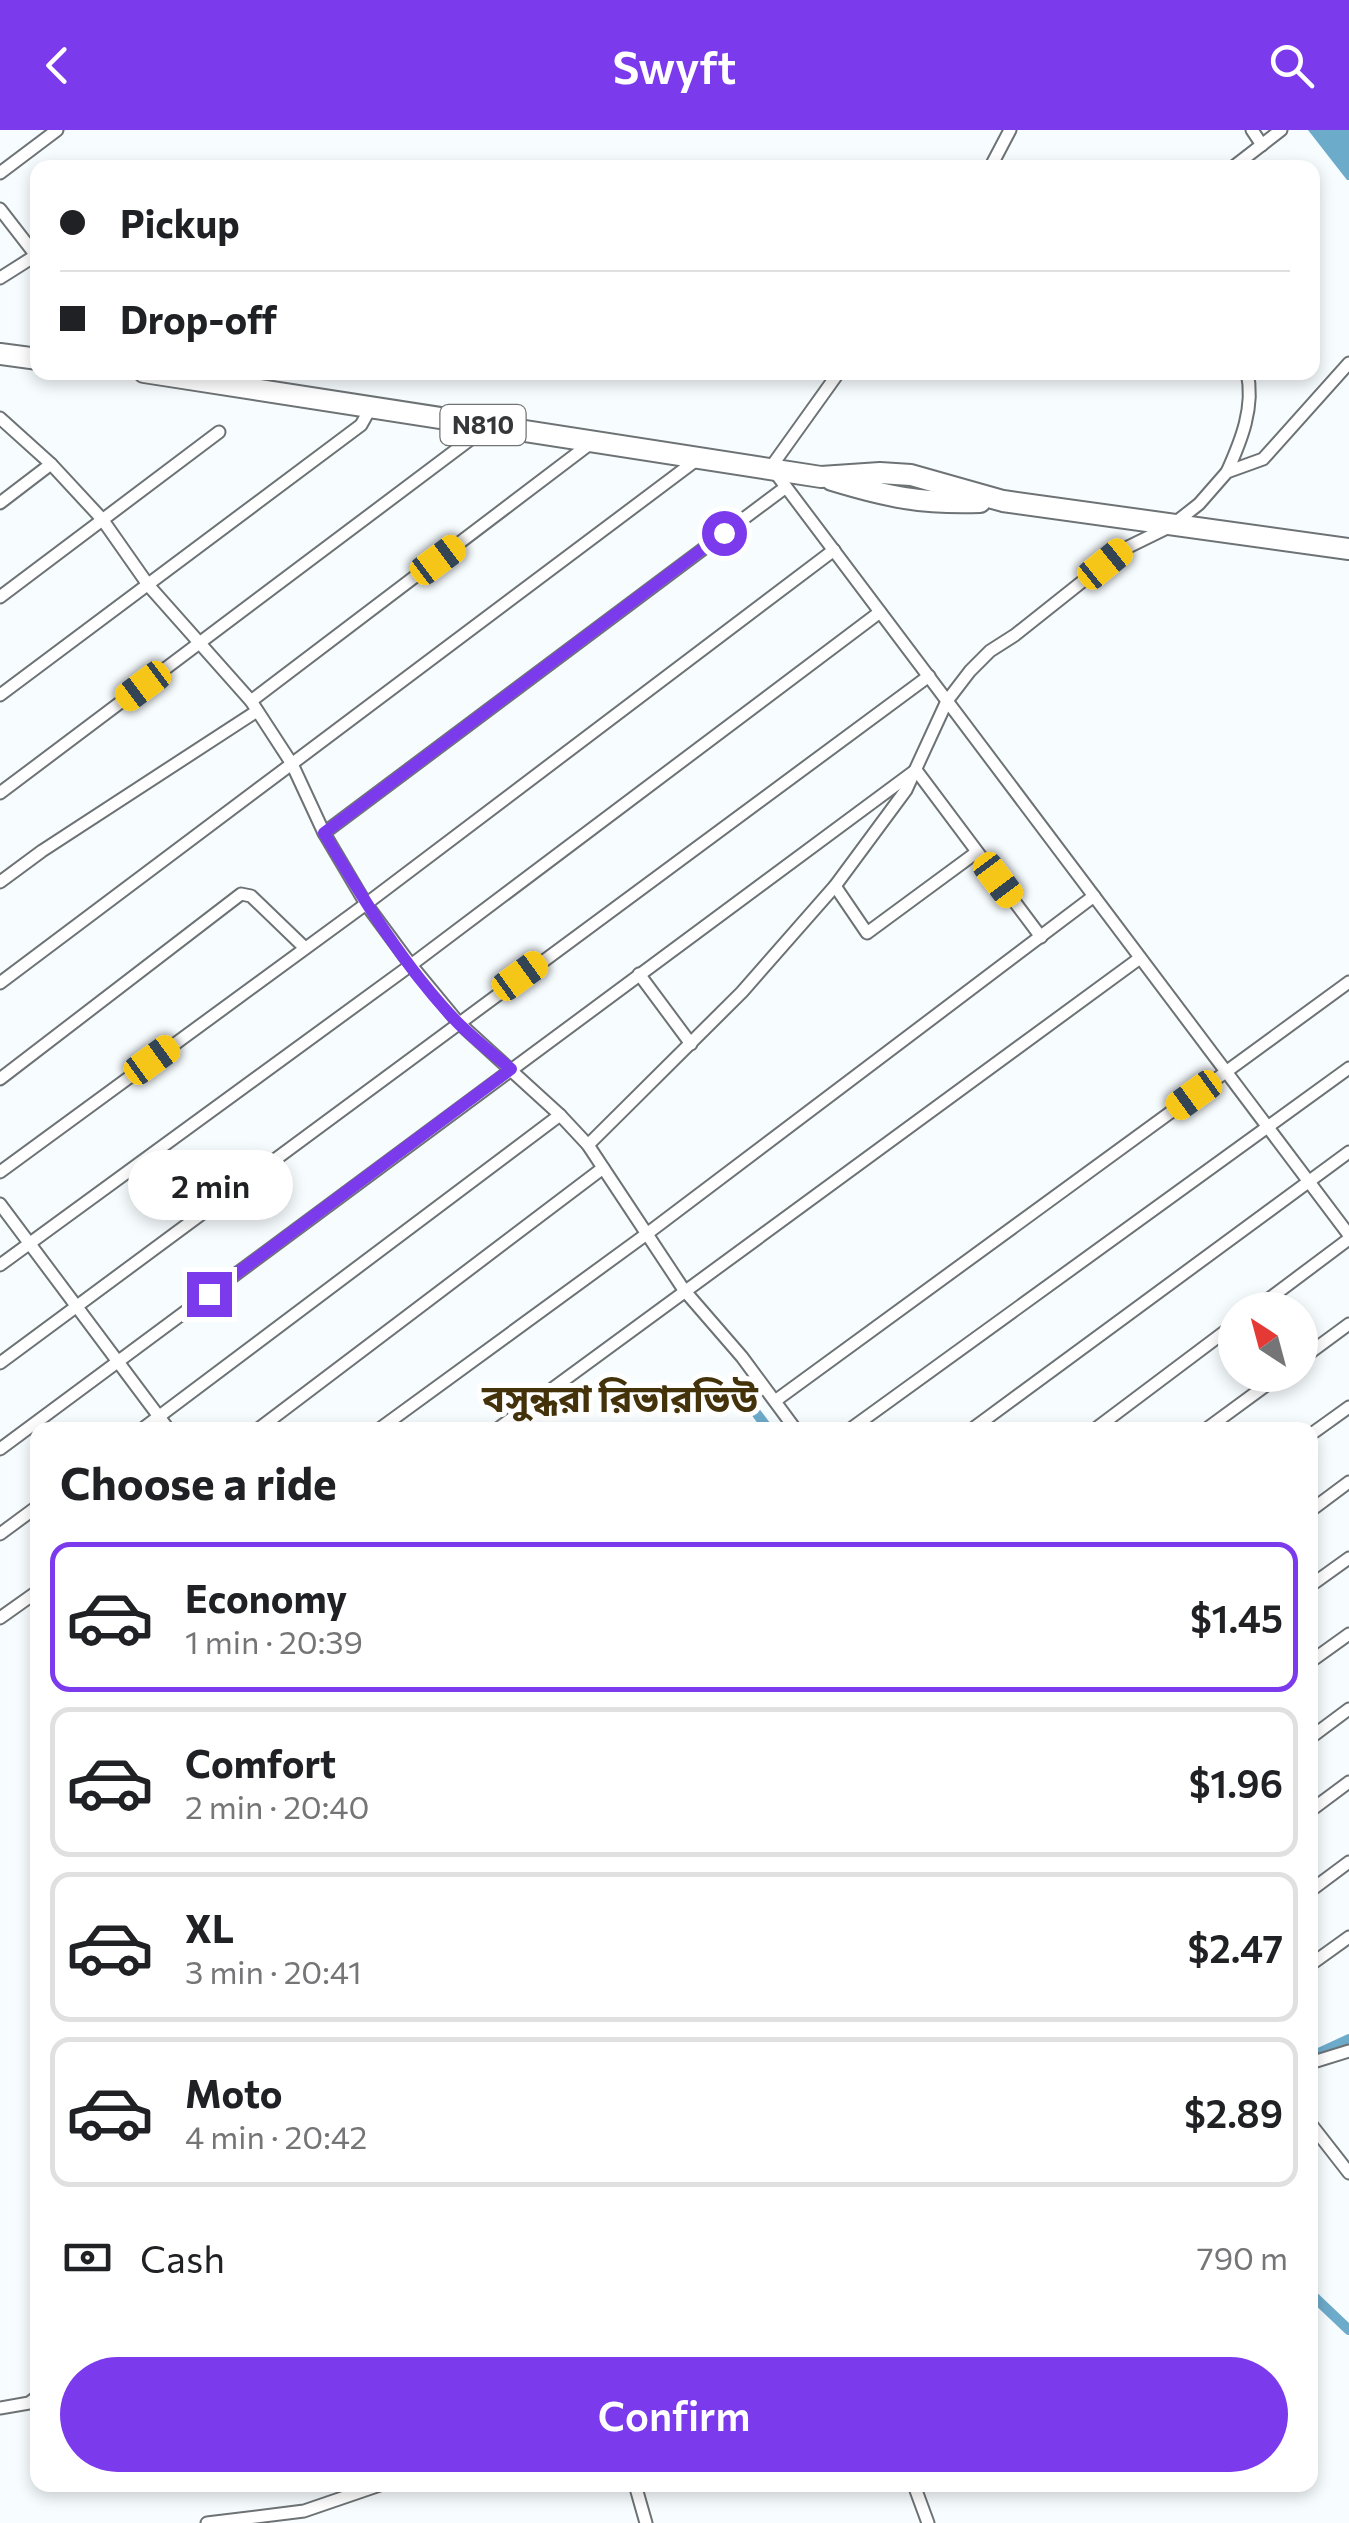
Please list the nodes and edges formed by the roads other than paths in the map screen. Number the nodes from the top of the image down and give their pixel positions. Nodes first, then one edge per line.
1 (57, 130) edge
2 (1010, 130) edge
3 (1252, 130) edge
4 (1281, 130) edge
5 (1262, 144) junction
6 (994, 160) edge
7 (1242, 160) edge
8 (0, 174) edge
9 (0, 209) edge
10 (30, 247) edge
11 (30, 260) edge
12 (0, 278) edge
13 (0, 354) edge
14 (30, 358) edge
15 (1347, 370) edge
16 (193, 380) edge
17 (833, 380) edge
18 (1249, 380) edge
19 (370, 409) junction
20 (0, 418) edge
21 (488, 426) junction
22 (219, 432) dead end
23 (594, 441) junction
24 (700, 458) junction
25 (51, 464) junction
26 (771, 466) junction
27 (1226, 472) junction
28 (786, 487) junction
29 (0, 503) edge
30 (102, 519) junction
31 (1171, 526) junction
32 (1349, 548) edge
33 (834, 550) junction
34 (149, 586) junction
35 (0, 597) edge
36 (880, 612) junction
37 (200, 644) junction
38 (929, 676) junction
39 (0, 694) edge
40 (947, 701) junction
41 (254, 706) junction
42 (292, 764) junction
43 (916, 770) junction
44 (0, 793) edge
45 (324, 833) junction
46 (977, 852) junction
47 (0, 882) edge
48 (835, 886) junction
49 (1094, 896) junction
50 (366, 904) junction
51 (1040, 937) junction
52 (305, 948) junction
53 (1140, 958) junction
54 (411, 965) junction
55 (639, 974) junction
56 (1349, 982) edge
57 (0, 983) edge
58 (458, 1022) junction
59 (691, 1044) junction
60 (1349, 1068) edge
61 (511, 1069) junction
62 (1226, 1072) junction
63 (0, 1079) edge
64 (560, 1114) junction
65 (1268, 1128) junction
66 (588, 1146) junction
67 (1349, 1152) edge
68 (603, 1168) junction
69 (0, 1172) edge
70 (1308, 1181) junction
71 (0, 1204) edge
72 (648, 1232) junction
73 (1349, 1237) edge
74 (30, 1244) junction
75 (0, 1266) edge
76 (684, 1290) junction
77 (1277, 1292) edge
78 (76, 1308) junction
79 (1349, 1324) edge
80 (1218, 1337) edge
81 (1318, 1347) edge
82 (118, 1362) junction
83 (0, 1363) edge
84 (1257, 1392) edge
85 (775, 1401) junction
86 (1349, 1407) edge
87 (159, 1417) junction
88 (38, 1422) edge
89 (152, 1422) edge
90 (163, 1422) edge
91 (268, 1422) edge
92 (389, 1422) edge
93 (507, 1422) edge
94 (790, 1422) edge
95 (860, 1422) edge
96 (982, 1422) edge
97 (1105, 1422) edge
98 (1216, 1422) edge
99 (30, 1428) edge
100 (1318, 1429) edge
101 (0, 1450) edge
102 (1349, 1482) edge
103 (1318, 1505) edge
104 (30, 1512) edge
105 (0, 1534) edge
106 (1349, 1558) edge
107 (1318, 1580) edge
108 (30, 1597) edge
109 (0, 1618) edge
110 (1349, 1634) edge
111 (1318, 1656) edge
112 (1349, 1709) edge
113 (1318, 1732) edge
114 (1349, 1782) edge
115 (1318, 1804) edge
116 (1349, 1862) edge
117 (1318, 1885) edge
118 (1349, 1937) edge
119 (1318, 1960) edge
120 (1349, 2050) edge
121 (1318, 2060) edge
122 (1318, 2133) edge
123 (1349, 2173) edge
124 (30, 2402) edge
125 (0, 2408) edge
126 (349, 2492) edge
127 (364, 2492) edge
128 (637, 2492) edge
129 (917, 2492) edge
130 (352, 2497) junction
131 (207, 2523) edge
132 (646, 2523) edge
133 (928, 2523) edge

1 - 8 street
2 - 6 street
3 - 5 street
4 - 5 street
5 - 7 street
9 - 10 street
11 - 12 street
13 - 14 highway
15 - 27 street
16 - 19 highway, N810
17 - 26 street
18 - 27 street
19 - 21 highway, N810
19 - 34 street
20 - 25 street
21 - 23 highway, N810
21 - 37 street
22 - 30 street
23 - 24 highway, N810
23 - 41 street
24 - 26 highway, N810
24 - 42 street
25 - 29 street
25 - 30 street
26 - 28 street
26 - 31 highway, N810
27 - 31 street
28 - 33 street
28 - 45 street
30 - 34 street
30 - 35 street
31 - 32 highway, N810
31 - 40 street
33 - 36 street
33 - 50 street
34 - 37 street
34 - 39 street
36 - 38 street
36 - 54 street
37 - 41 street
37 - 44 street
38 - 40 street
38 - 58 street
40 - 43 street
40 - 49 street
41 - 42 street
41 - 47 street
42 - 45 street
42 - 57 street
43 - 46 street
43 - 48 street
43 - 55 street
45 - 50 street
46 - 48 street
46 - 51 street
48 - 59 street
49 - 51 street
49 - 53 street
50 - 52 street
50 - 54 street
51 - 72 street
52 - 63 street
52 - 69 street
53 - 62 street
53 - 76 street
54 - 58 street
54 - 74 street
55 - 59 street
55 - 61 street
56 - 62 street
58 - 61 street
58 - 78 street
59 - 66 street
60 - 65 street
61 - 64 street
61 - 82 street
62 - 65 street
62 - 85 street
64 - 66 street
64 - 87 street
65 - 70 street
65 - 95 street
66 - 68 street
67 - 70 street
68 - 72 street
68 - 91 street
70 - 73 street
70 - 96 street
71 - 74 street
72 - 76 street
72 - 92 street
73 - 77 street
74 - 75 street
74 - 78 street
76 - 85 street
76 - 93 street
78 - 82 street
78 - 83 street
79 - 81 street
80 - 97 street
82 - 87 street
82 - 88 street
84 - 98 street
85 - 94 street
86 - 100 street
87 - 89 street
87 - 90 street
99 - 101 street
102 - 103 street
104 - 105 street
106 - 107 street
108 - 109 street
110 - 111 street
112 - 113 street
114 - 115 street
116 - 117 street
118 - 119 street
120 - 121 street
122 - 123 street
124 - 125 street
126 - 130 street
127 - 130 street
128 - 132 street
129 - 133 street
130 - 131 street

